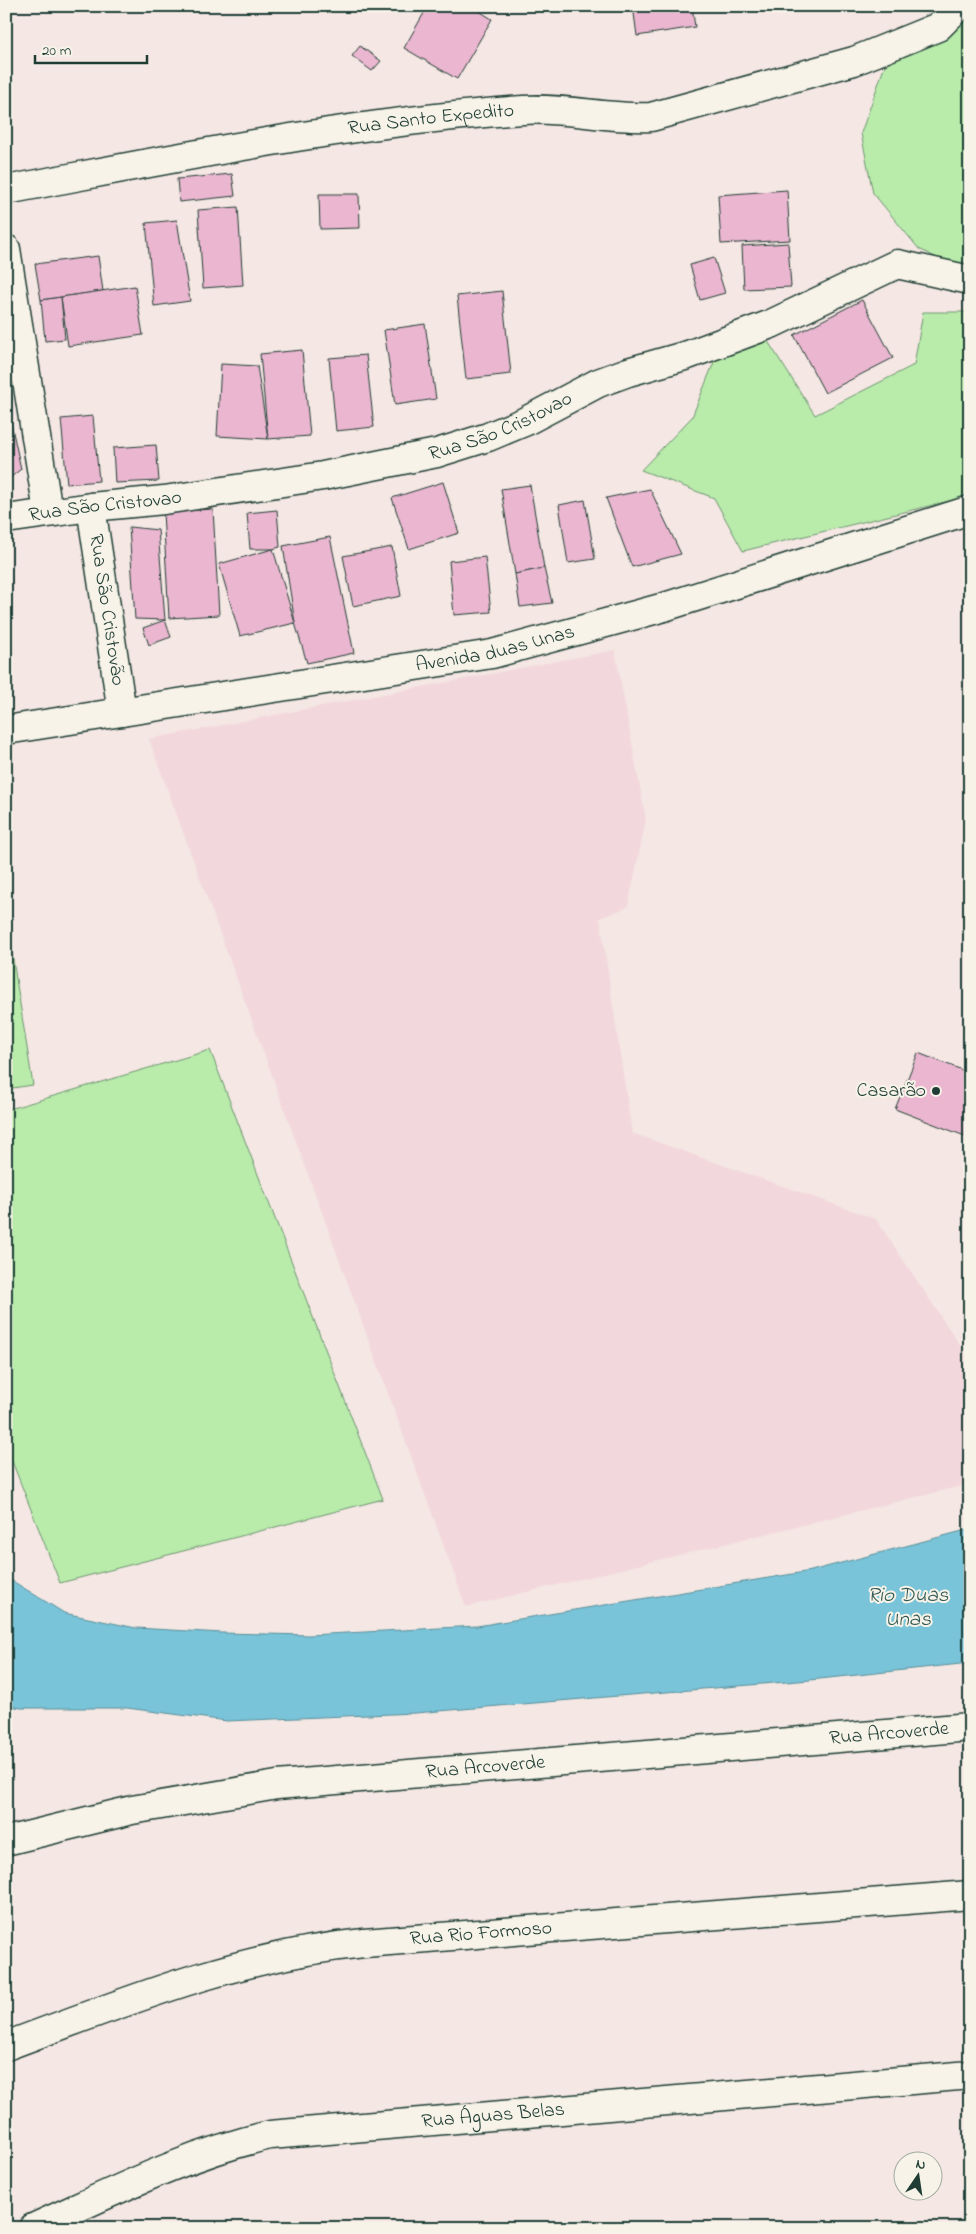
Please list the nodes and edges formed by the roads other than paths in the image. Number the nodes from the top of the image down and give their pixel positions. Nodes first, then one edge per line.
1 (959, 6) edge
2 (6, 190) edge
3 (6, 249) edge
4 (970, 280) edge
5 (91, 507) junction
6 (970, 510) edge
7 (48, 512) junction
8 (6, 519) edge
9 (122, 712) junction
10 (6, 730) edge
11 (970, 1726) edge
12 (6, 1841) edge
13 (970, 1895) edge
14 (6, 2046) edge
15 (970, 2075) edge
16 (33, 2228) edge

1 - 2 street, Rua Santo Expedito
3 - 7 street
4 - 5 street, Rua São Cristovao
5 - 7 street, Rua São Cristovao
5 - 9 street, Rua São Cristovão
6 - 9 street, Avenida duas Unas
7 - 8 street, Rua São Cristovao
9 - 10 street, Avenida duas Unas
11 - 12 street, Rua Arcoverde
13 - 14 street, Rua Rio Formoso
15 - 16 street, Rua Águas Belas

